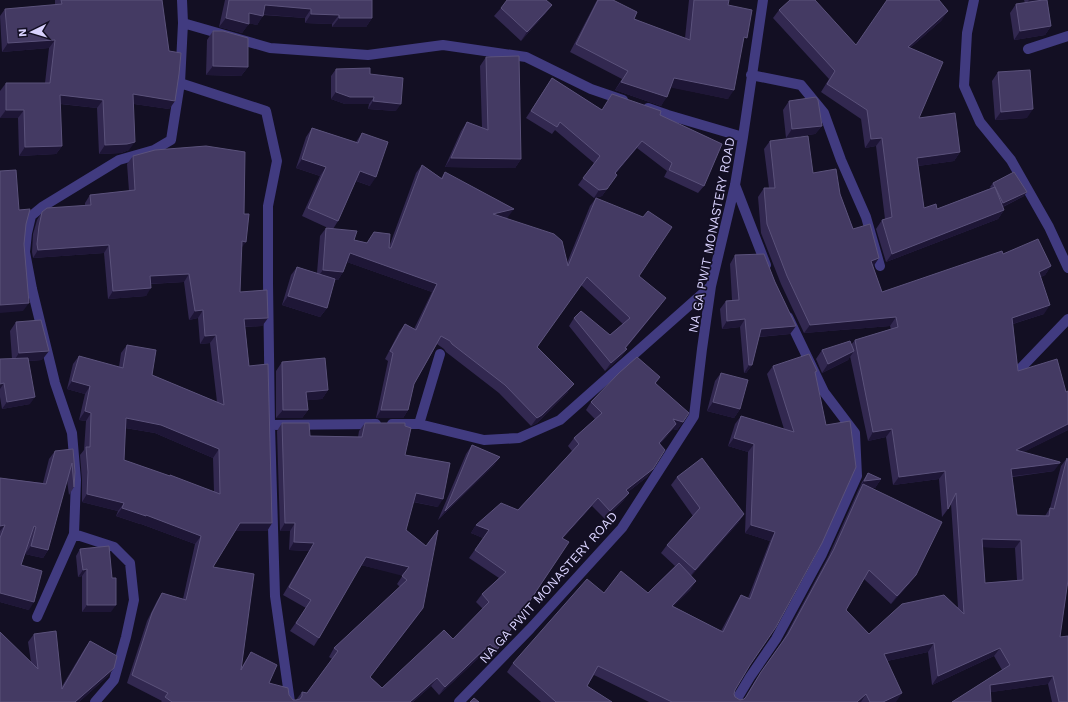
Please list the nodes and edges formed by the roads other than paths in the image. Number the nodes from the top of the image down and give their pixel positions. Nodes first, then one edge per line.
1 (182, 0) edge
2 (763, 0) edge
3 (974, 0) edge
4 (183, 23) junction
5 (1068, 36) edge
6 (1028, 50) dead end
7 (752, 75) junction
8 (180, 83) junction
9 (743, 137) junction
10 (736, 185) junction
11 (880, 266) edge
12 (1068, 268) edge
13 (769, 273) edge
14 (711, 286) junction
15 (785, 308) edge
16 (1068, 320) edge
17 (440, 354) dead end
18 (1019, 370) edge
19 (419, 424) junction
20 (270, 425) junction
21 (74, 534) junction
22 (37, 617) dead end
23 (95, 702) edge
24 (290, 702) edge
25 (459, 702) edge
26 (735, 702) edge

1 - 4 street
2 - 7 street, NA GA PWIT MONASTERY ROAD
3 - 12 street
4 - 8 street
4 - 9 street
5 - 6 street
7 - 9 street, NA GA PWIT MONASTERY ROAD
7 - 11 street
8 - 20 street
8 - 21 street
9 - 10 street, NA GA PWIT MONASTERY ROAD
10 - 13 street
10 - 14 street, NA GA PWIT MONASTERY ROAD
14 - 19 street
14 - 25 street, NA GA PWIT MONASTERY ROAD
15 - 26 street
16 - 18 street
17 - 19 street
19 - 20 street
20 - 24 street
21 - 22 street
21 - 23 street

